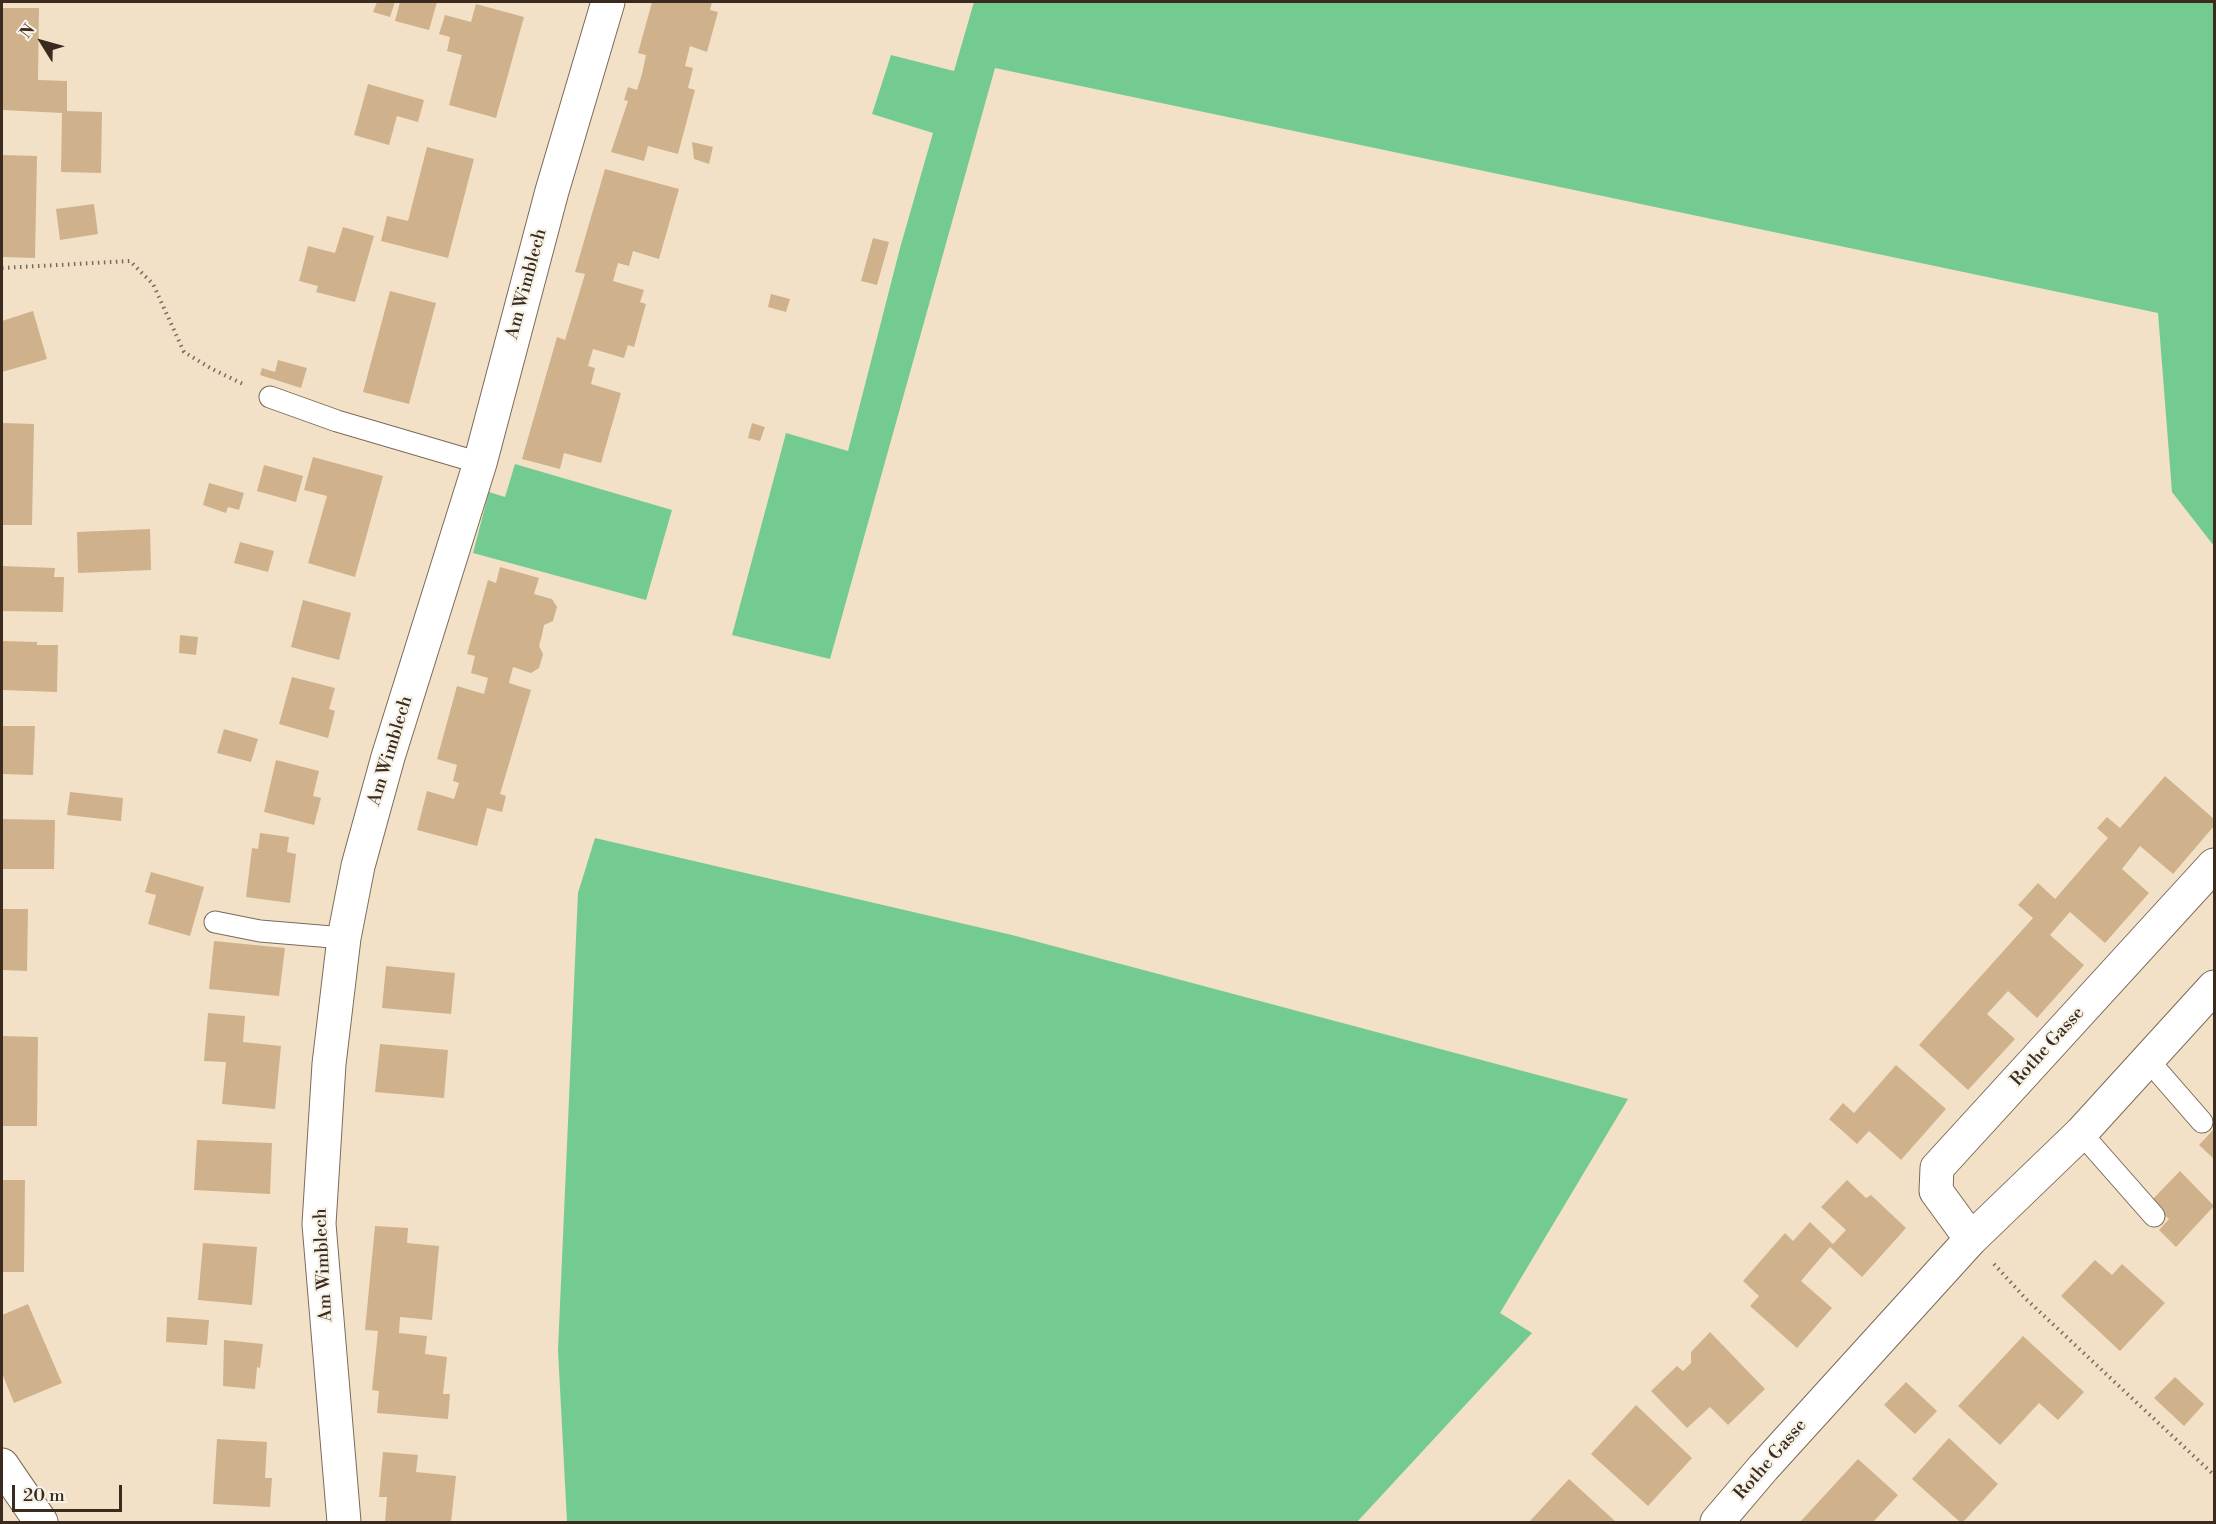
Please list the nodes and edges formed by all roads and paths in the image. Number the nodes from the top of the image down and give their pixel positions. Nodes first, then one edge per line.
1 (608, 2) edge
2 (2, 268) edge
3 (270, 397) joint
4 (480, 463) junction
5 (2214, 865) edge
6 (215, 922) dead end
7 (344, 938) junction
8 (2214, 987) edge
9 (2148, 1060) junction
10 (2202, 1122) dead end
11 (2081, 1133) junction
12 (2154, 1215) dead end
13 (1971, 1239) junction
14 (2, 1465) edge
15 (2214, 1475) edge
16 (41, 1522) edge
17 (344, 1522) edge
18 (1717, 1522) edge

1 - 4 street, Am Wimblech
2 - 3 path
3 - 4 lane
4 - 7 street, Am Wimblech
5 - 13 street, Rothe Gasse
6 - 7 lane
7 - 17 street, Am Wimblech
8 - 9 street, Rothe Gasse
9 - 10 lane
9 - 11 street, Rothe Gasse
11 - 12 lane
11 - 13 street, Rothe Gasse
13 - 15 path
13 - 18 street, Rothe Gasse
14 - 16 street

